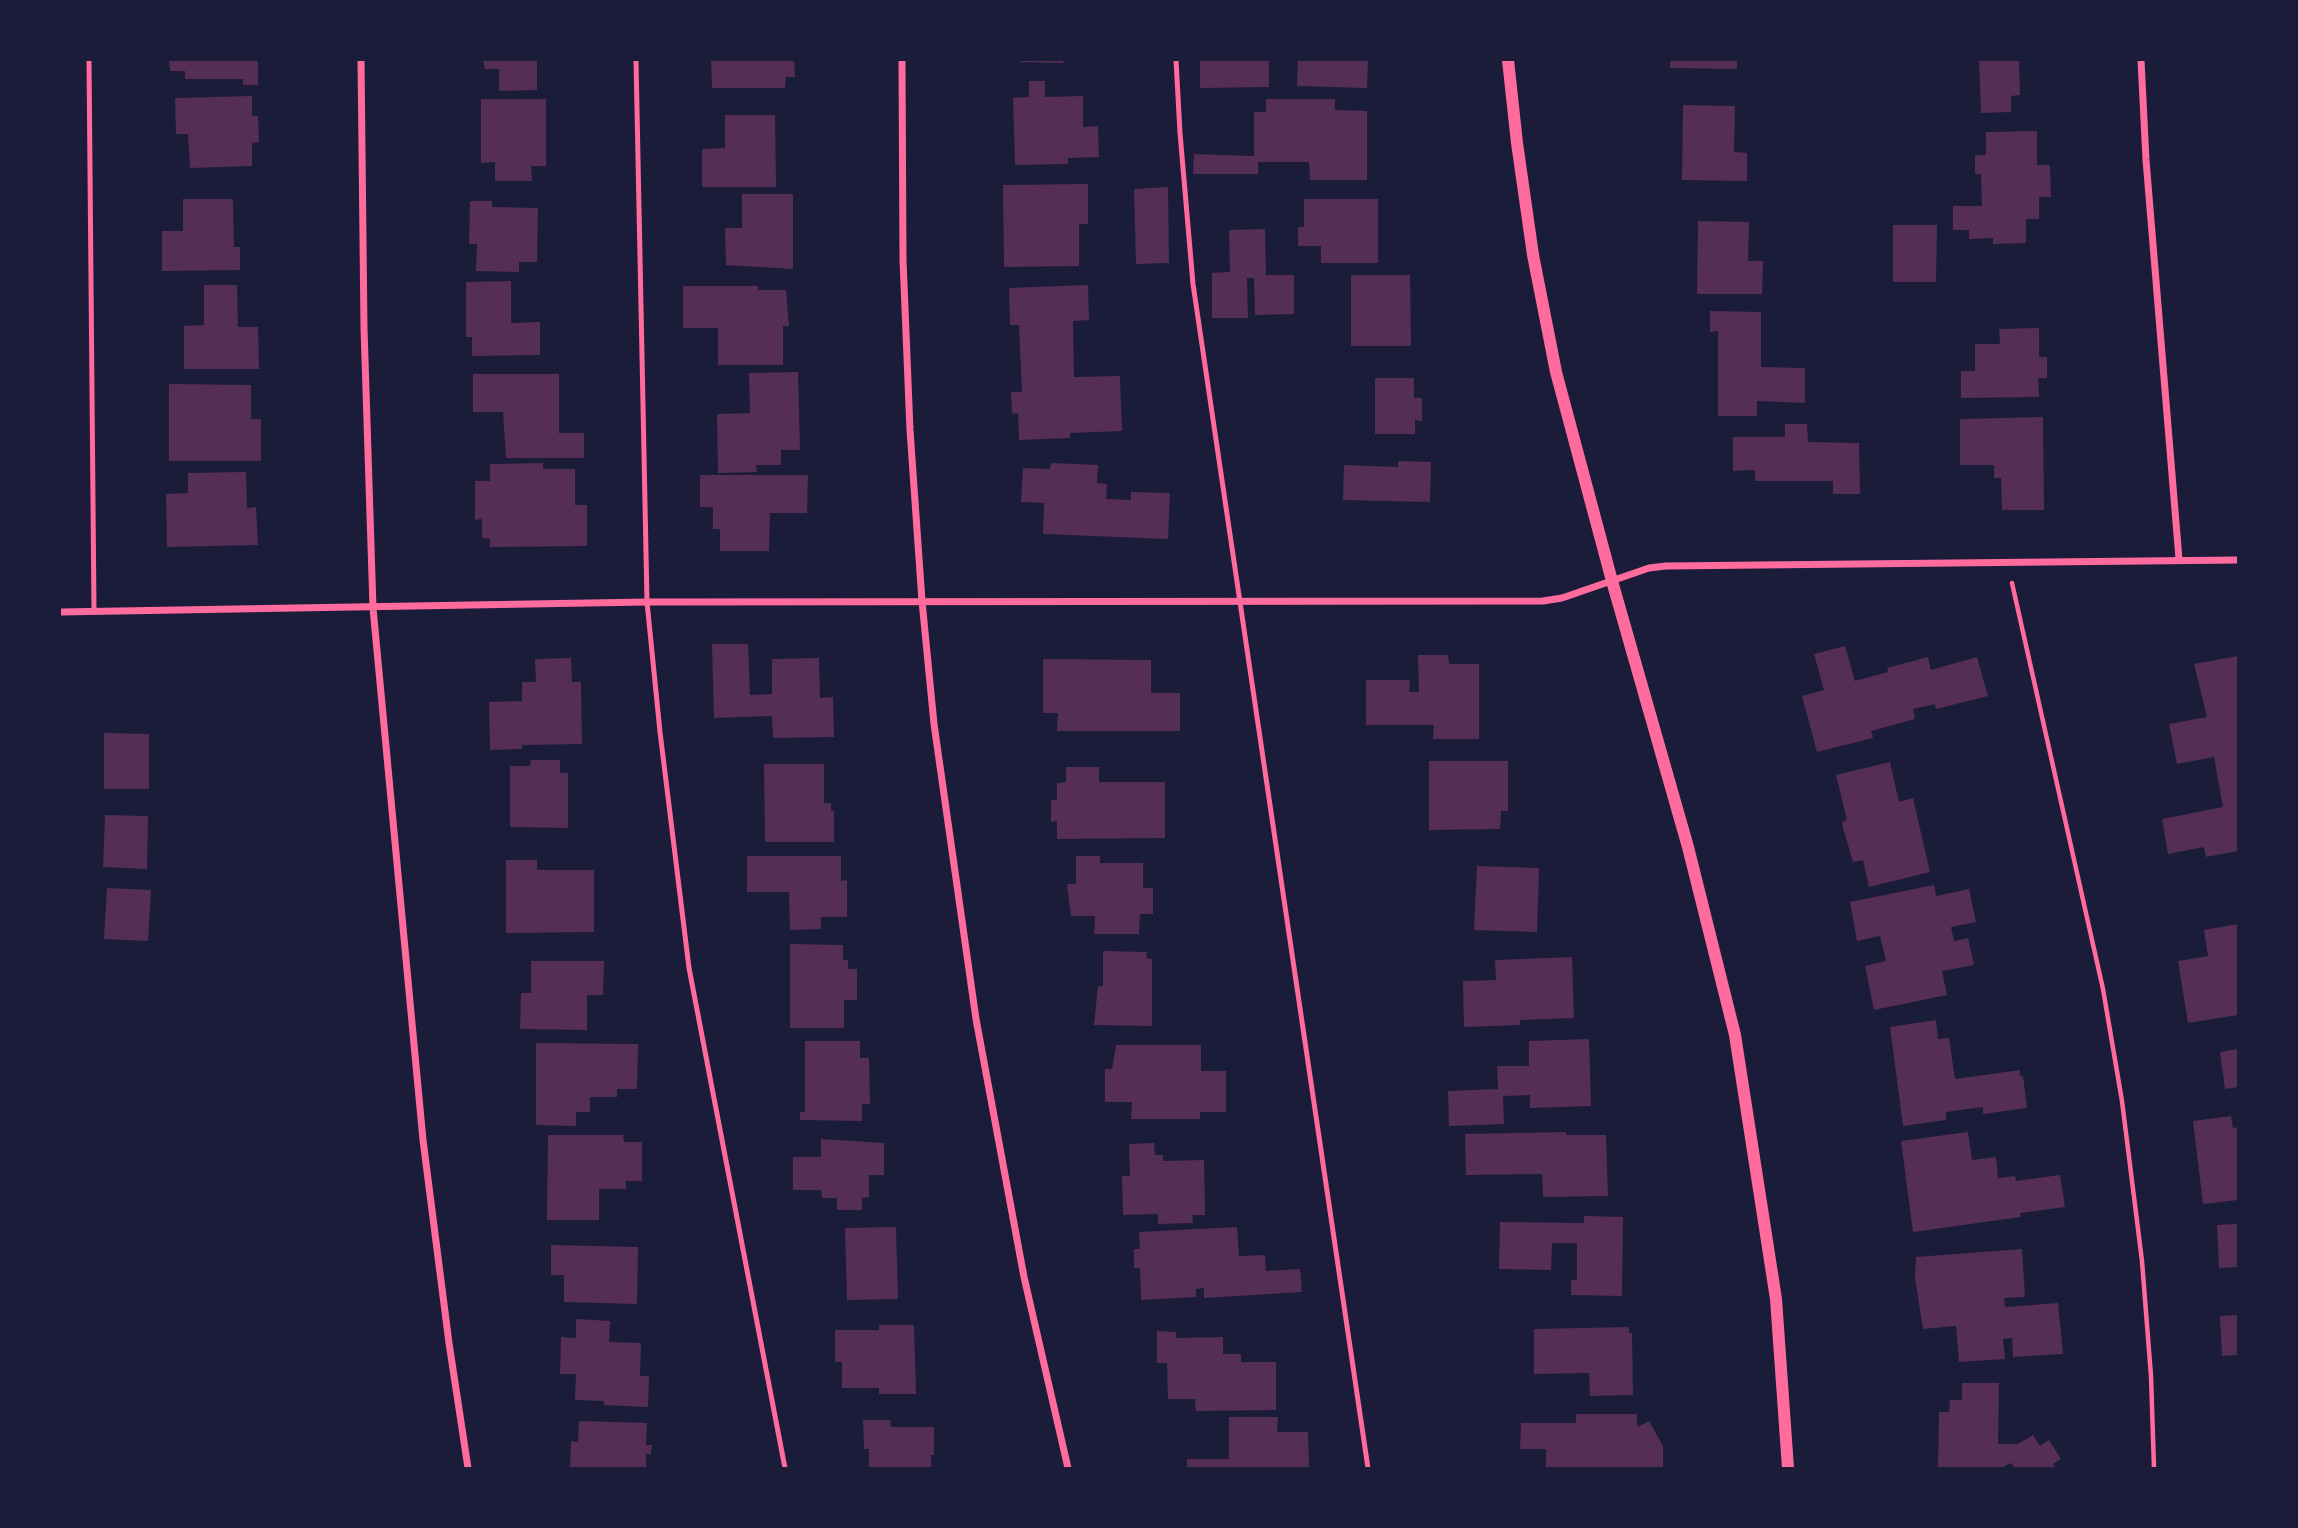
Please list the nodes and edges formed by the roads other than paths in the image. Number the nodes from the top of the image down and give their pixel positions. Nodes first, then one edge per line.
1 (89, 60) edge
2 (362, 60) edge
3 (636, 60) edge
4 (902, 60) edge
5 (1176, 60) edge
6 (1508, 60) edge
7 (2141, 60) edge
8 (2179, 559) junction
9 (2238, 560) edge
10 (1612, 580) junction
11 (1239, 600) junction
12 (922, 601) junction
13 (647, 602) junction
14 (373, 608) junction
15 (94, 611) junction
16 (60, 612) edge
17 (468, 1468) edge
18 (785, 1468) edge
19 (1068, 1468) edge
20 (1368, 1468) edge
21 (1788, 1468) edge

1 - 15 lane
2 - 14 street
3 - 13 lane
4 - 12 street
5 - 11 lane
6 - 10 street
7 - 8 street
8 - 9 street
8 - 10 street
10 - 11 street
10 - 21 street
11 - 12 street
11 - 20 lane
12 - 13 street
12 - 19 street
13 - 14 street
13 - 18 lane
14 - 15 street
14 - 17 street
15 - 16 street

